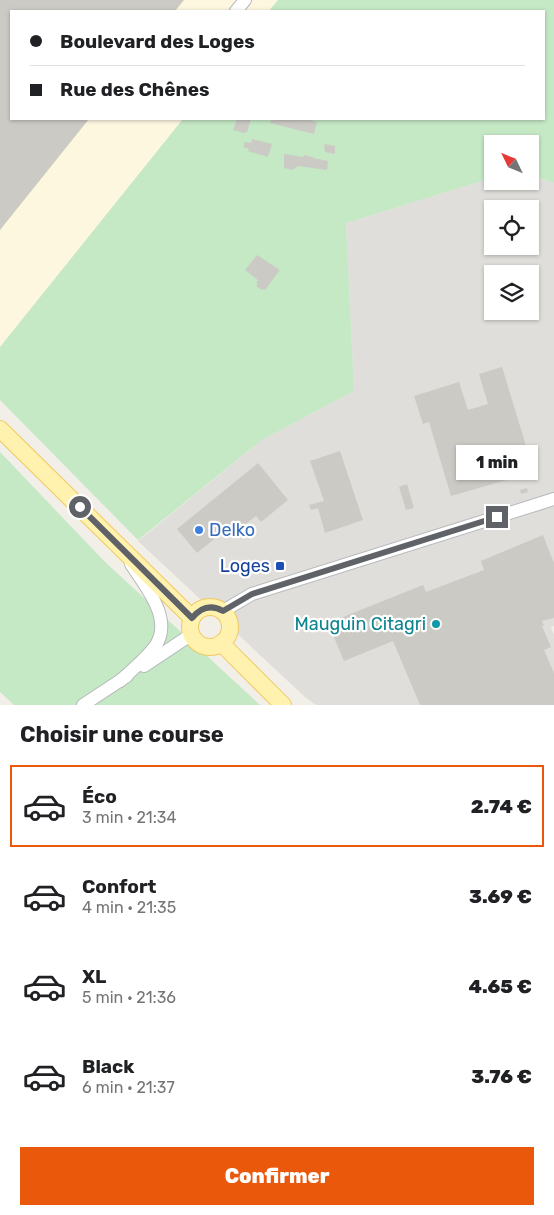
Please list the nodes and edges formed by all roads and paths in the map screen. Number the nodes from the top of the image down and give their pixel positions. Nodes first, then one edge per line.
1 (245, 0) edge
2 (237, 10) edge
3 (0, 429) edge
4 (554, 499) edge
5 (120, 547) junction
6 (223, 611) junction
7 (192, 618) junction
8 (192, 634) junction
9 (221, 643) junction
10 (120, 681) junction
11 (83, 705) edge
12 (283, 705) edge

1 - 2 street
3 - 5 main road
4 - 6 street
5 - 7 main road
5 - 10 street
6 - 7 main road
6 - 9 main road
7 - 8 main road
8 - 9 main road
8 - 10 street
9 - 12 main road
10 - 11 street

